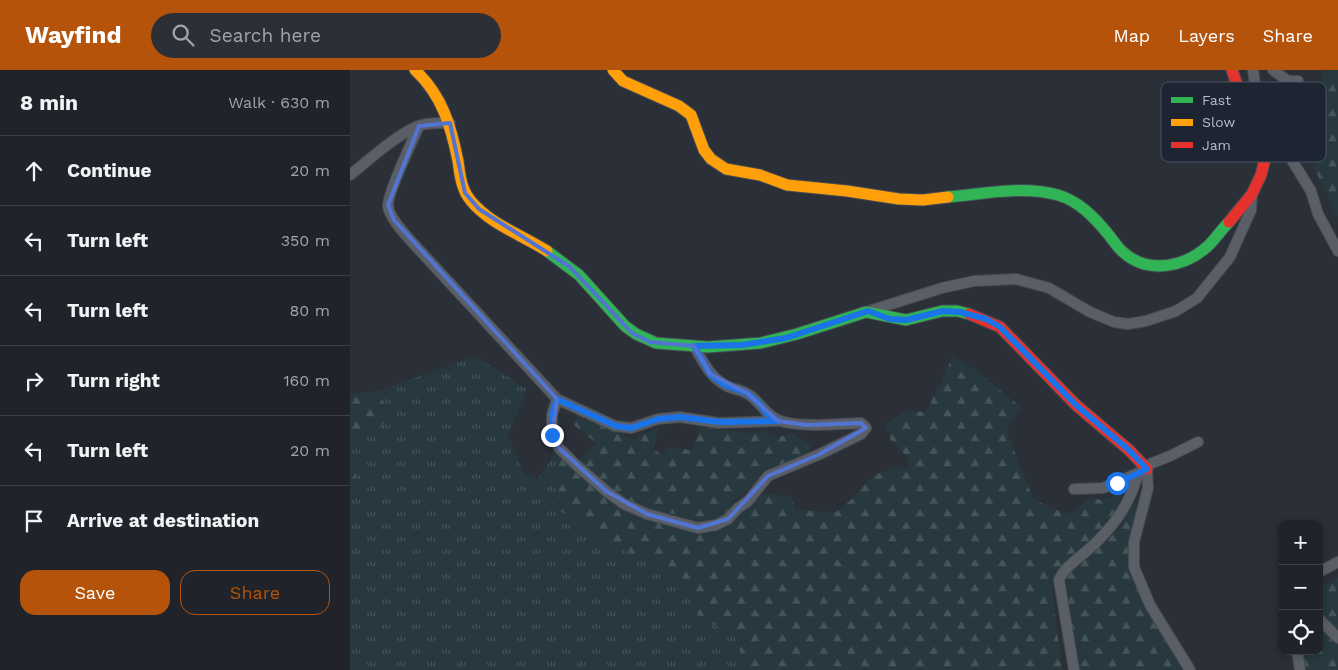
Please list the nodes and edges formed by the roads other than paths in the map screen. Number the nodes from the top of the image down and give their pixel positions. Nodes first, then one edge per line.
1 (415, 70) edge
2 (613, 70) edge
3 (1232, 70) edge
4 (1273, 70) edge
5 (1298, 81) dead end
6 (1237, 82) edge
7 (450, 123) junction
8 (419, 126) junction
9 (1263, 162) edge
10 (1293, 162) edge
11 (350, 175) edge
12 (1252, 194) junction
13 (1338, 251) edge
14 (868, 311) junction
15 (694, 346) junction
16 (557, 399) junction
17 (778, 421) junction
18 (1198, 442) dead end
19 (1144, 469) junction
20 (1074, 489) dead end
21 (1338, 562) edge
22 (1323, 570) edge
23 (1323, 623) edge
24 (1338, 638) edge
25 (1298, 655) edge
26 (1074, 670) edge
27 (1190, 670) edge
28 (1300, 670) edge

1 - 7 street
2 - 12 street
3 - 6 street
4 - 5 street
7 - 8 street
7 - 15 street
8 - 11 street
8 - 16 street
9 - 12 street
10 - 13 street
12 - 14 street
14 - 15 street
14 - 19 street
15 - 17 street
16 - 17 street
16 - 17 street
18 - 19 street
19 - 20 street
19 - 26 street
19 - 27 street
21 - 22 street
23 - 24 street
25 - 28 street

